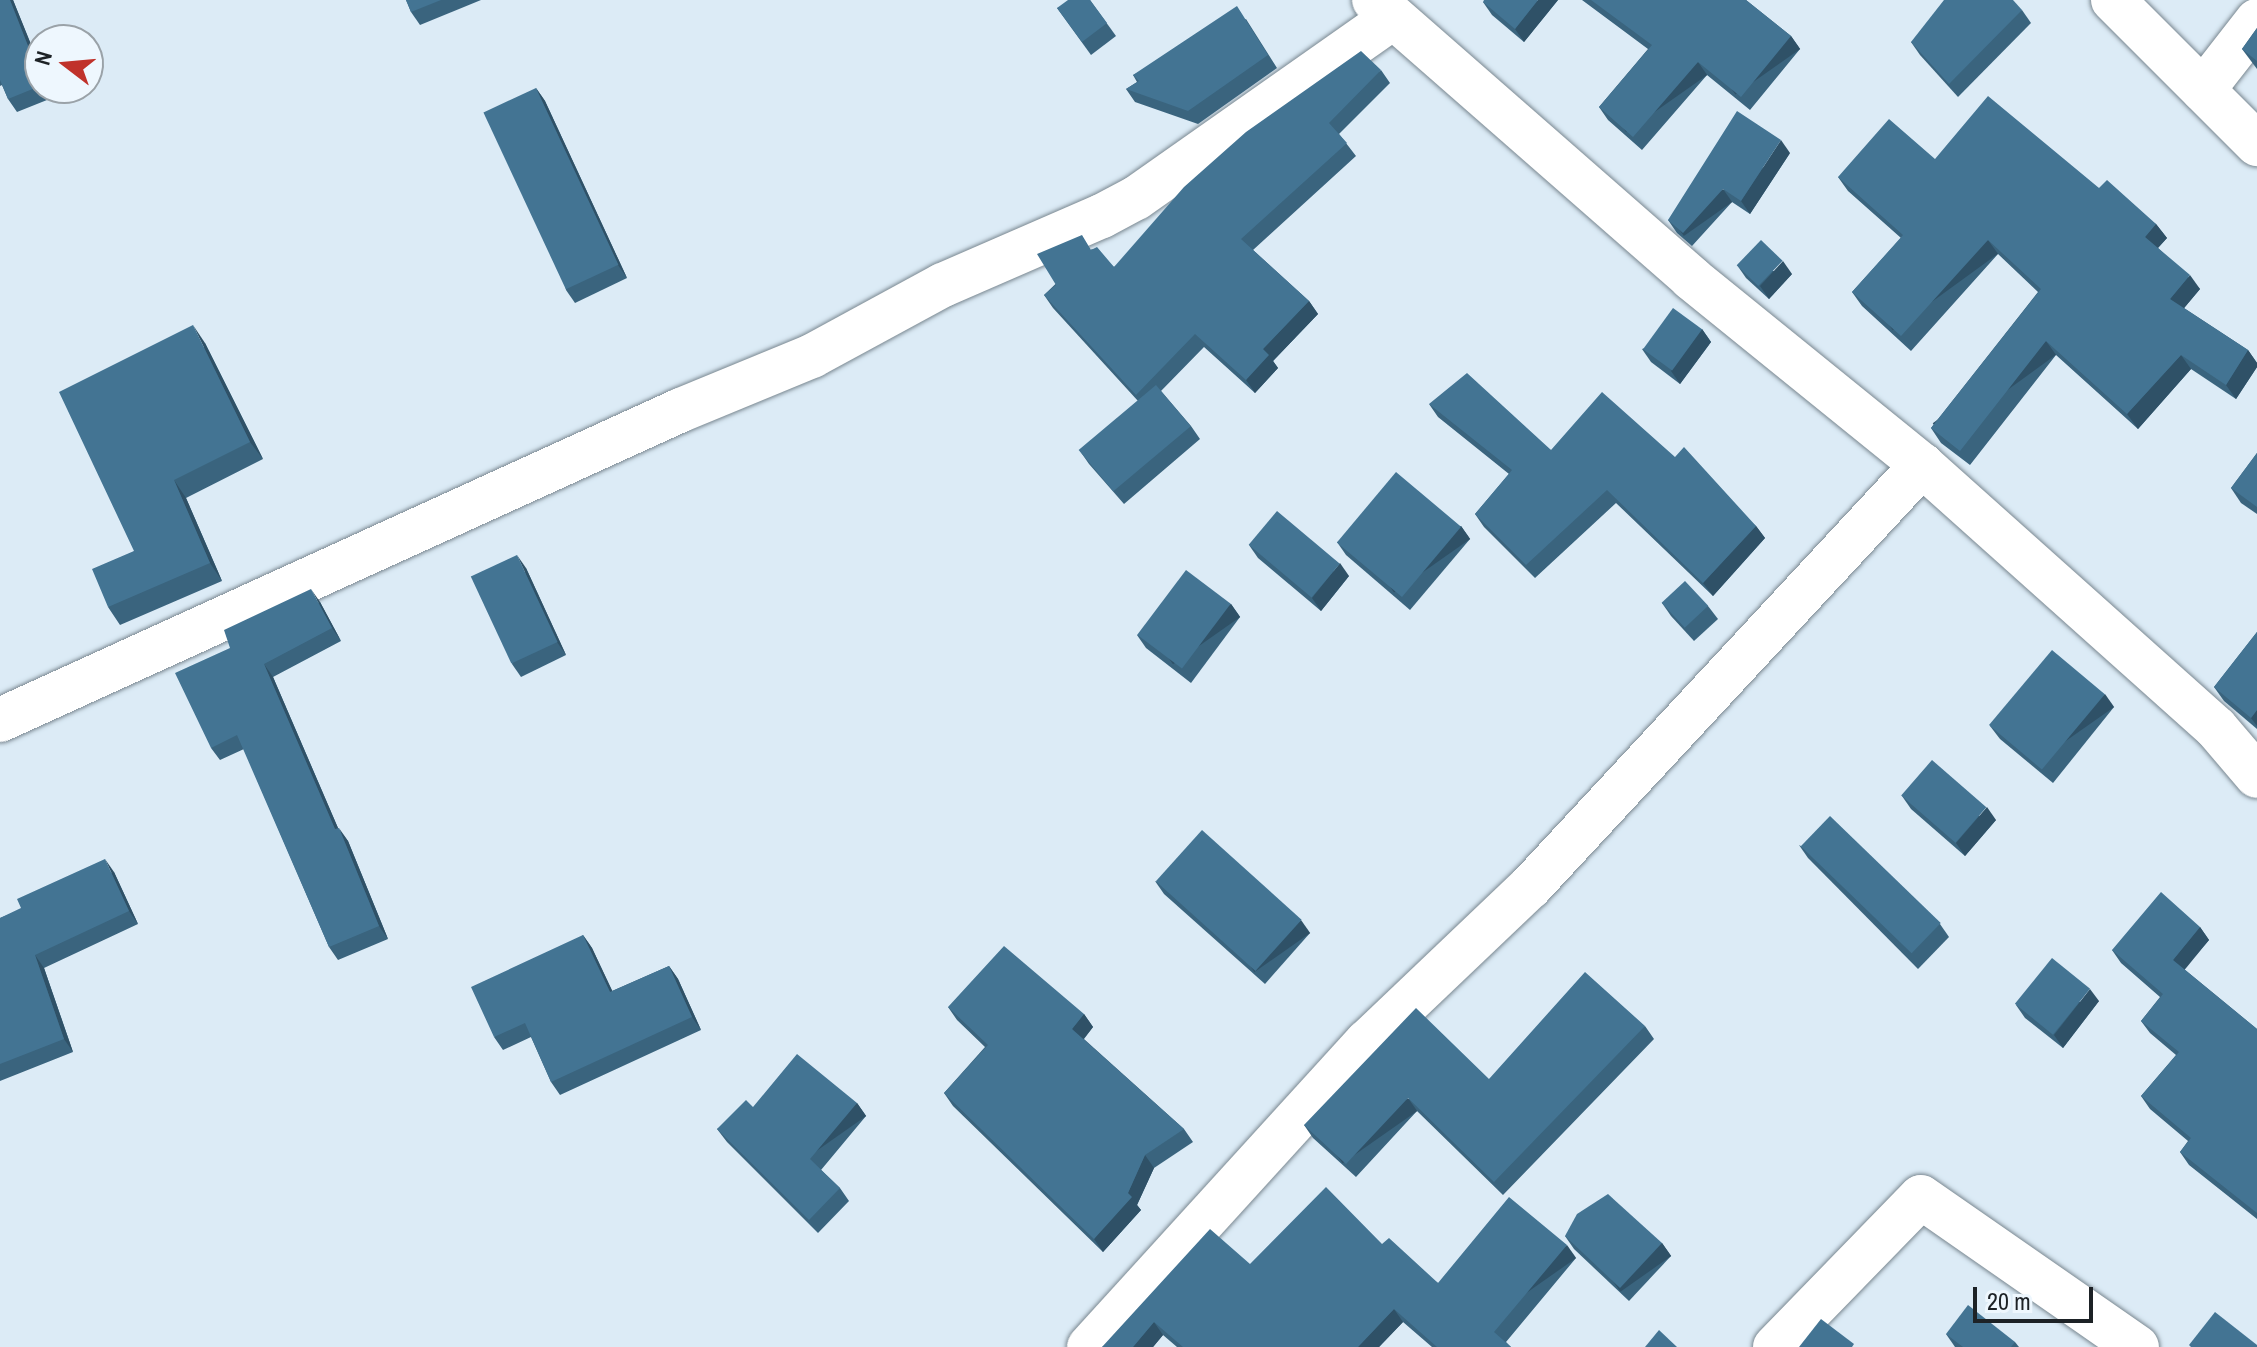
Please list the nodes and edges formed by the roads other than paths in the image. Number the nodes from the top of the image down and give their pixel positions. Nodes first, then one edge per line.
1 (2113, 0) edge
2 (1382, 9) edge
3 (2257, 21) edge
4 (2203, 90) junction
5 (2257, 144) edge
6 (1922, 465) junction
7 (0, 720) edge
8 (2257, 776) edge
9 (1089, 1347) edge
10 (1775, 1347) edge
11 (2137, 1347) edge

1 - 4 street
2 - 6 street
2 - 7 street
3 - 4 street
4 - 5 street
6 - 8 street
6 - 9 street
10 - 11 street

